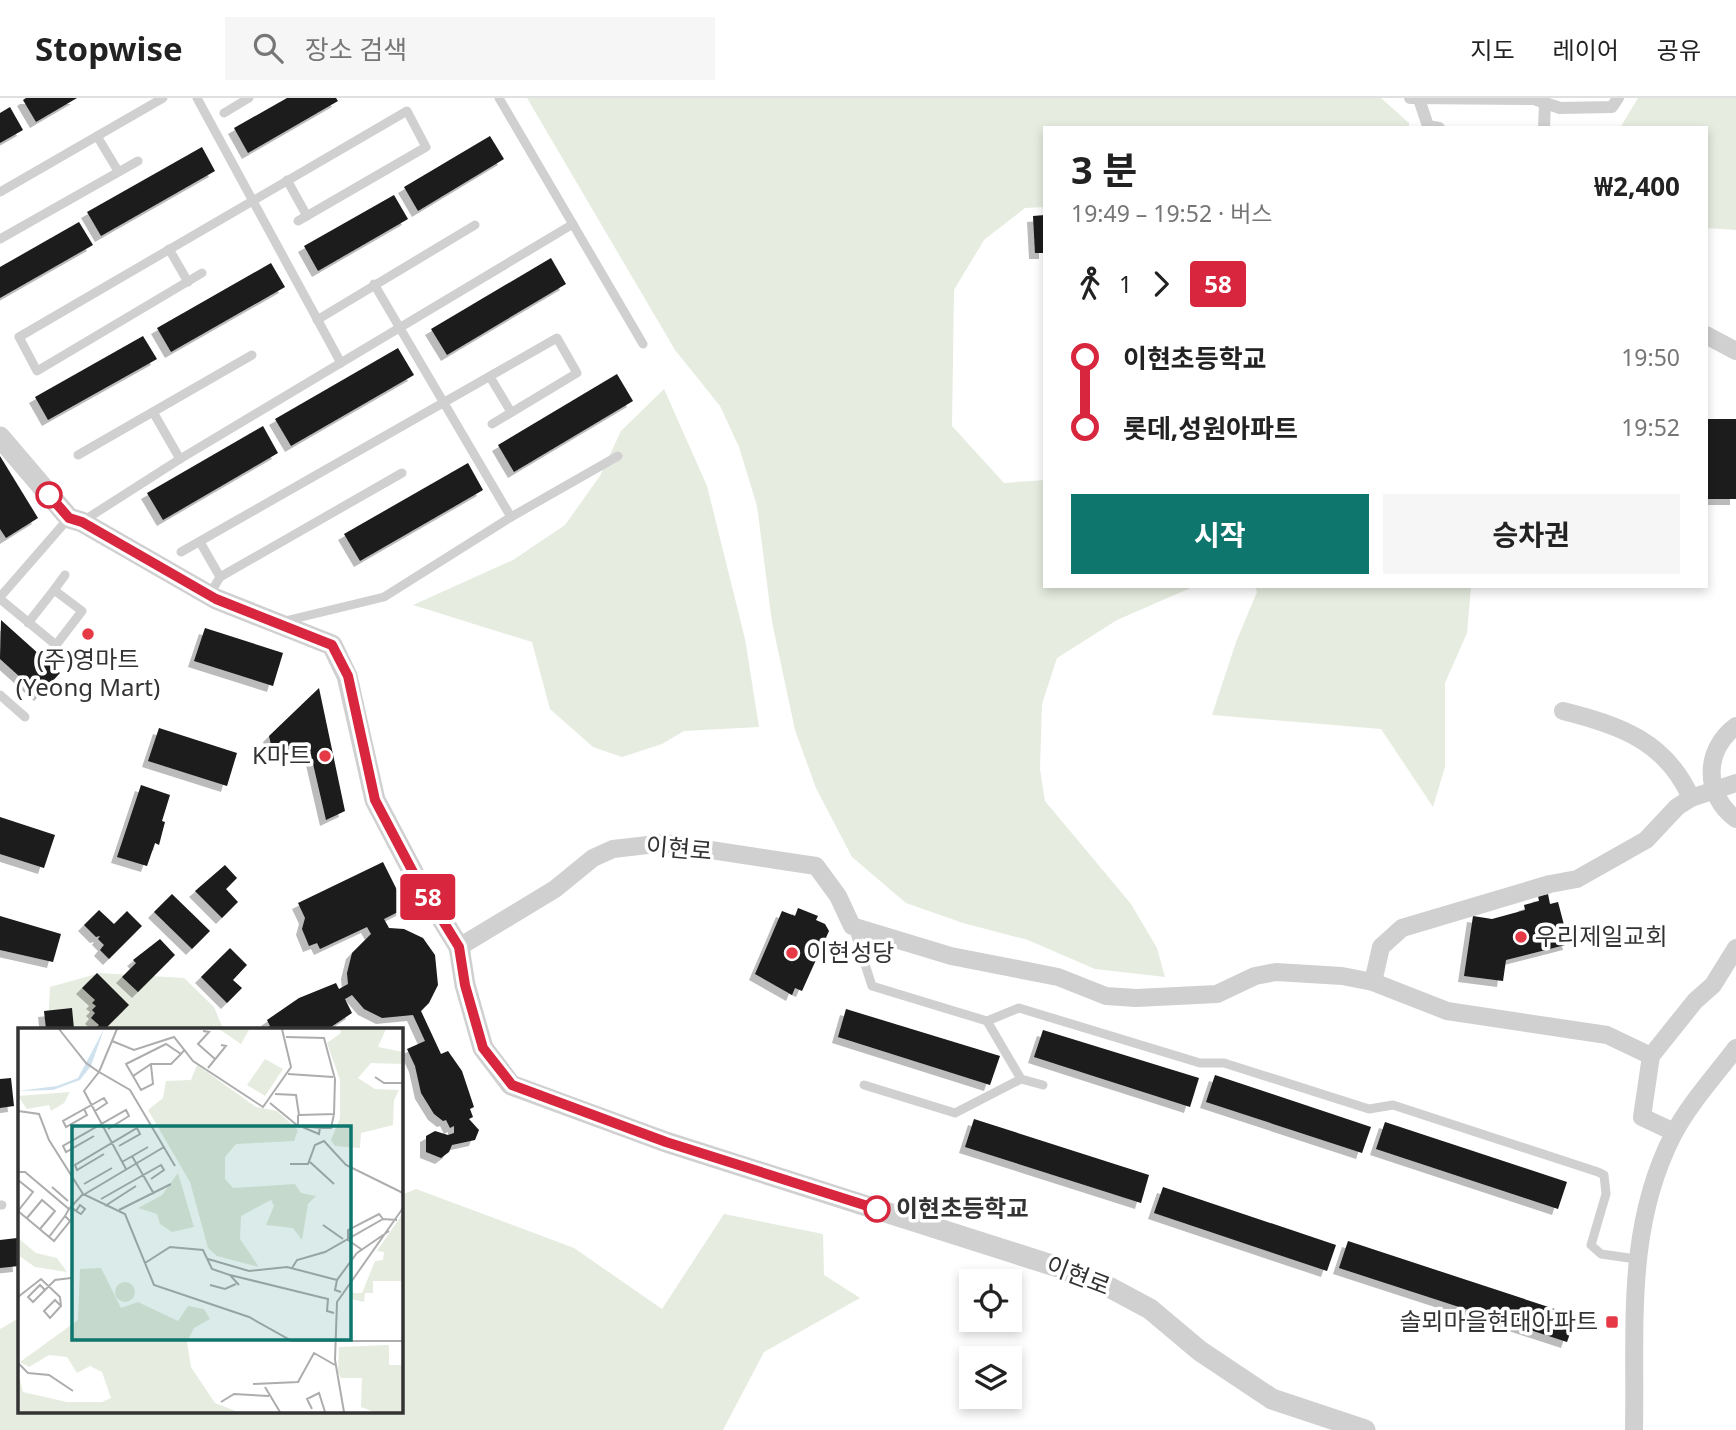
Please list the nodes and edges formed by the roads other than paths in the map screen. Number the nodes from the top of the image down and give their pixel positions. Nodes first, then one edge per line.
1 (163, 98) edge
2 (197, 98) edge
3 (249, 98) edge
4 (499, 98) edge
5 (1410, 98) edge
6 (1618, 98) edge
7 (1419, 99) edge
8 (237, 101) edge
9 (1545, 103) junction
10 (224, 113) dead end
11 (1428, 126) edge
12 (1544, 126) edge
13 (97, 136) junction
14 (138, 161) dead end
15 (118, 172) junction
16 (287, 180) junction
17 (0, 192) edge
18 (253, 200) junction
19 (307, 216) junction
20 (298, 221) dead end
21 (573, 224) junction
22 (475, 225) dead end
23 (0, 239) edge
24 (169, 249) junction
25 (202, 273) dead end
26 (188, 282) junction
27 (374, 284) junction
28 (317, 320) junction
29 (400, 326) junction
30 (1708, 336) edge
31 (643, 344) dead end
32 (1736, 351) edge
33 (252, 355) dead end
34 (341, 363) junction
35 (490, 377) junction
36 (444, 402) junction
37 (153, 412) junction
38 (511, 412) junction
39 (492, 424) dead end
40 (0, 437) edge
41 (78, 455) dead end
42 (618, 456) dead end
43 (180, 459) junction
44 (402, 473) dead end
45 (511, 517) junction
46 (80, 518) junction
47 (200, 542) junction
48 (181, 552) dead end
49 (65, 575) dead end
50 (220, 577) junction
51 (54, 590) junction
52 (211, 592) junction
53 (0, 598) edge
54 (28, 623) junction
55 (0, 695) edge
56 (1563, 711) dead end
57 (25, 717) dead end
58 (1736, 726) edge
59 (1736, 783) edge
60 (1713, 792) junction
61 (1690, 798) junction
62 (1736, 819) edge
63 (852, 926) junction
64 (459, 947) junction
65 (1736, 948) edge
66 (1373, 982) junction
67 (987, 1021) junction
68 (1736, 1048) edge
69 (1651, 1056) junction
70 (1021, 1079) junction
71 (864, 1085) dead end
72 (1043, 1085) dead end
73 (1674, 1132) junction
74 (1636, 1259) junction
75 (1364, 1430) edge
76 (1634, 1430) edge

1 - 13 lane
2 - 18 lane
3 - 8 lane
4 - 21 lane
5 - 7 street
6 - 9 street
7 - 9 street
7 - 11 street
8 - 10 lane
9 - 12 street
13 - 15 lane
13 - 17 lane
14 - 15 lane
15 - 23 lane
16 - 18 lane
16 - 19 lane
16 - 19 lane
18 - 24 lane
18 - 28 lane
19 - 20 lane
21 - 29 lane
21 - 31 lane
22 - 27 lane
24 - 26 lane
24 - 26 lane
25 - 26 lane
27 - 28 lane
27 - 29 lane
28 - 34 lane
29 - 34 lane
29 - 36 lane
30 - 32 street
33 - 37 lane
34 - 43 lane
35 - 36 lane
35 - 38 lane
35 - 38 lane
36 - 45 lane
36 - 47 lane
37 - 41 lane
37 - 43 lane
38 - 39 lane
40 - 46 street, 이현로
42 - 45 lane
43 - 46 lane
44 - 50 lane
45 - 52 lane
46 - 52 lane
46 - 53 lane
46 - 64 street, 이현로
47 - 48 lane
47 - 50 lane
49 - 51 lane
50 - 52 lane
51 - 54 lane
51 - 54 lane
53 - 54 lane
55 - 57 lane
56 - 61 street
58 - 60 street
59 - 60 street
60 - 61 street
60 - 62 street
61 - 66 street
63 - 64 street, 이현로
63 - 66 street
63 - 67 lane
64 - 75 street, 이현로
65 - 69 street
66 - 69 street
67 - 70 lane
67 - 74 lane
68 - 73 street
69 - 73 street
70 - 71 lane
70 - 72 lane
73 - 74 street
74 - 76 street

